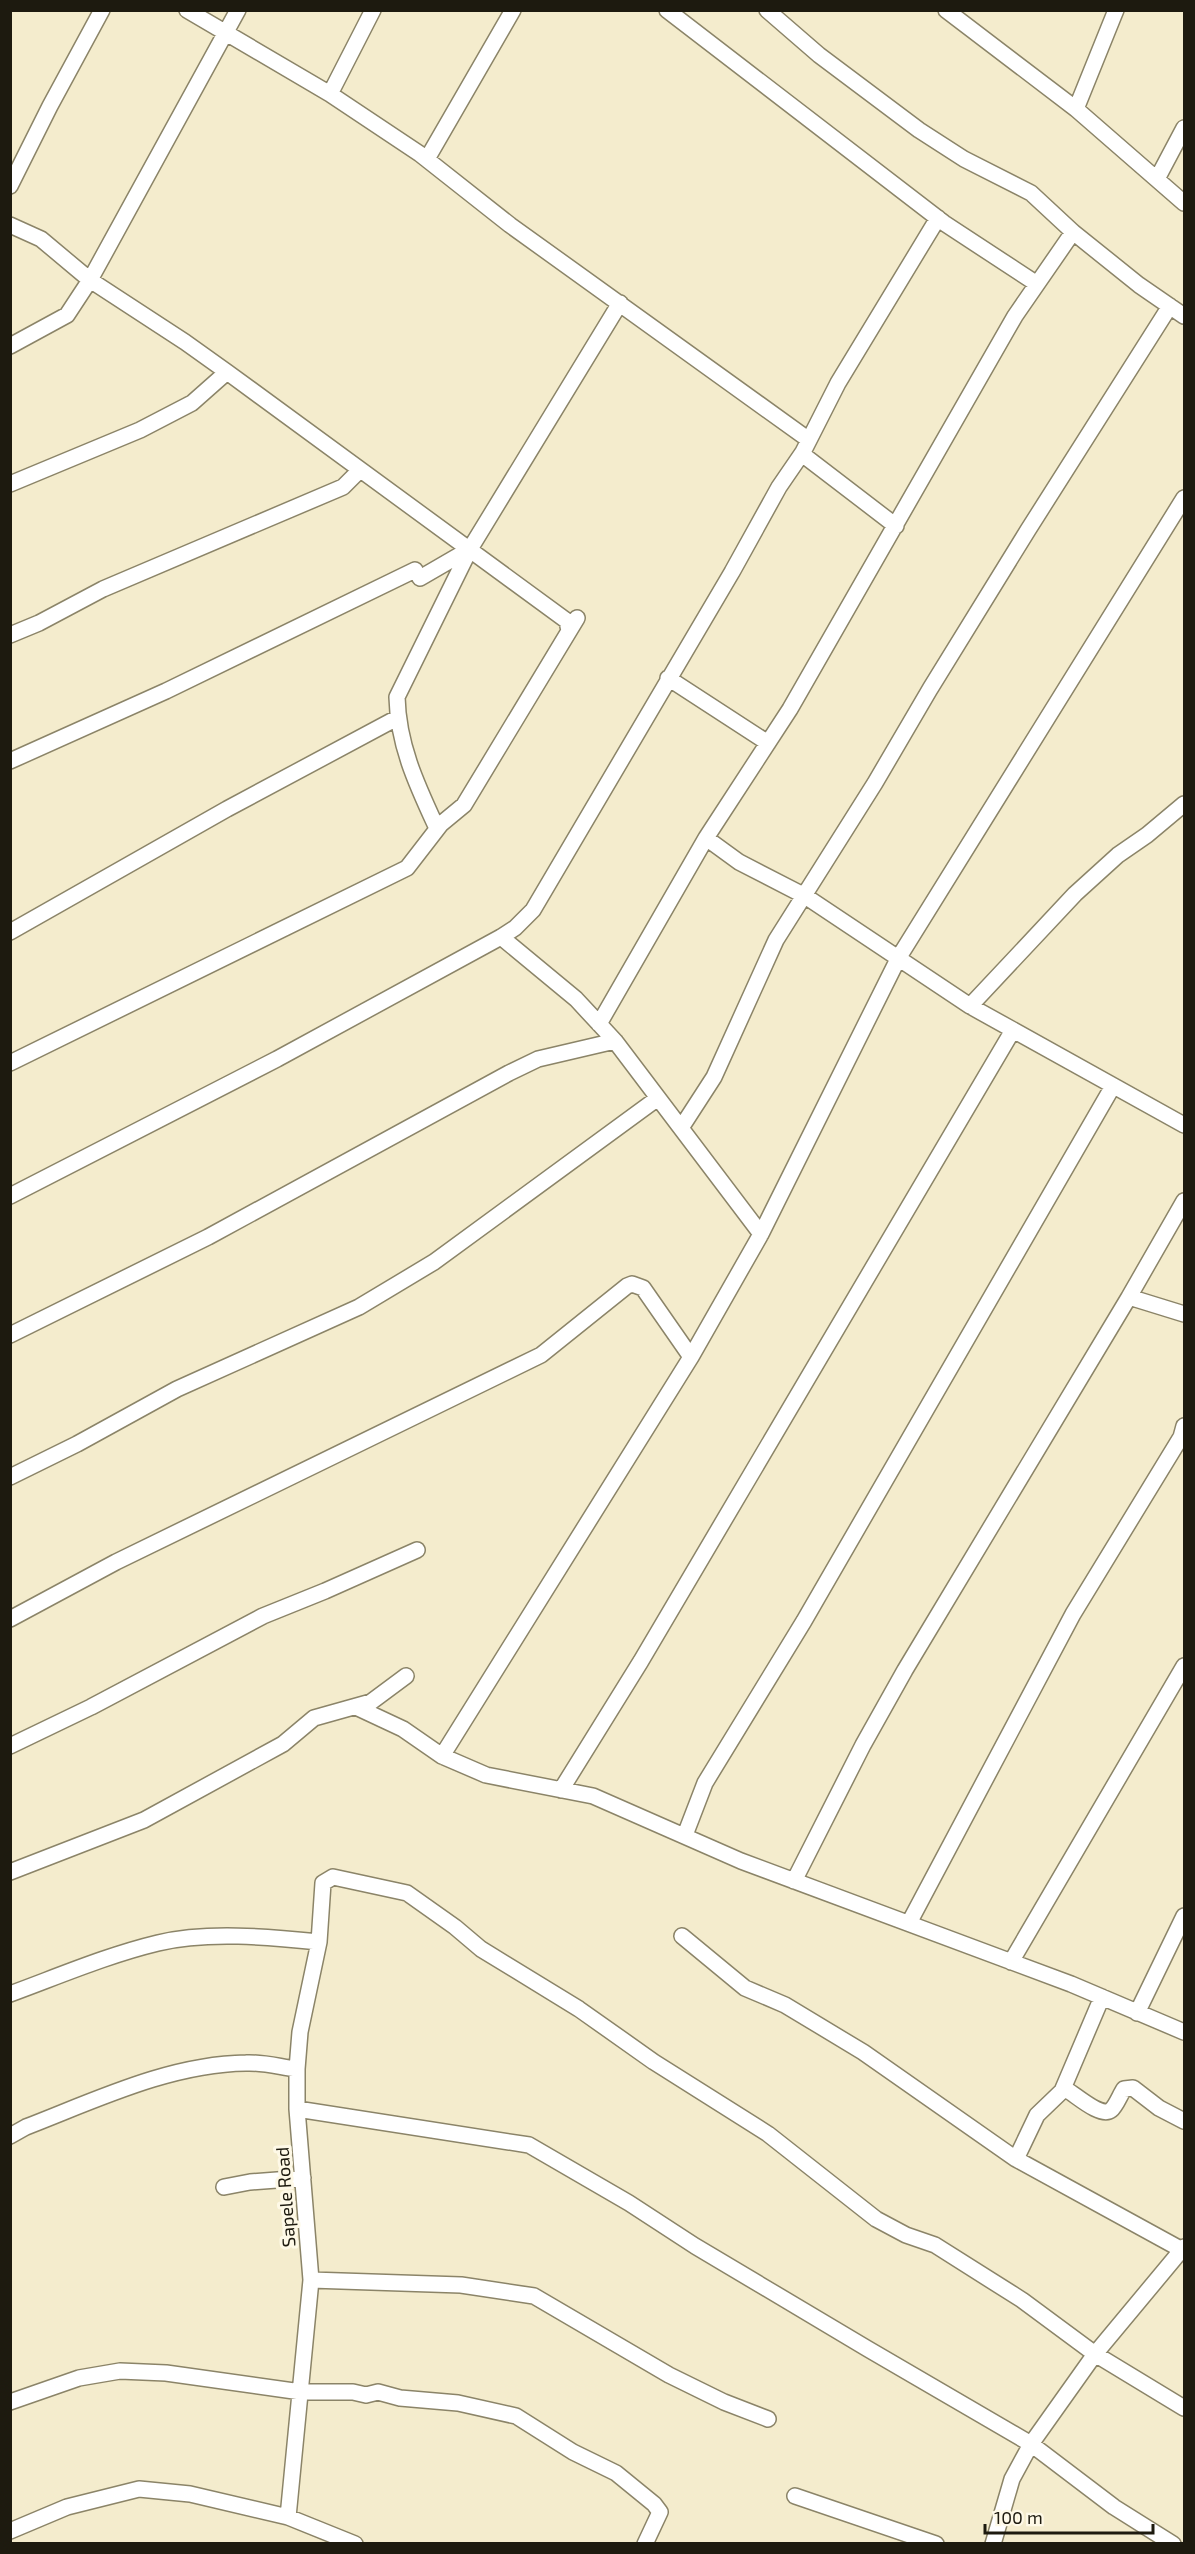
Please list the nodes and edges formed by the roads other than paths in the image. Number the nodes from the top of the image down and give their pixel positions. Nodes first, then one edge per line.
1 (102, 10) edge
2 (187, 10) edge
3 (238, 10) edge
4 (373, 10) edge
5 (513, 10) edge
6 (667, 10) edge
7 (767, 10) edge
8 (946, 10) edge
9 (1116, 10) edge
10 (225, 32) junction
11 (330, 94) junction
12 (1076, 109) junction
13 (1185, 128) edge
14 (427, 159) junction
15 (1157, 178) junction
16 (10, 186) edge
17 (1185, 203) edge
18 (938, 218) junction
19 (10, 225) edge
20 (1073, 232) junction
21 (90, 280) junction
22 (1037, 284) junction
23 (620, 303) junction
24 (1170, 306) junction
25 (1185, 316) edge
26 (10, 346) edge
27 (227, 372) junction
28 (806, 446) junction
29 (360, 470) junction
30 (10, 484) edge
31 (1185, 498) edge
32 (896, 526) junction
33 (470, 549) junction
34 (10, 635) edge
35 (668, 678) junction
36 (397, 718) junction
37 (768, 743) junction
38 (10, 761) edge
39 (1185, 804) edge
40 (441, 824) junction
41 (706, 838) junction
42 (805, 896) junction
43 (10, 932) edge
44 (501, 937) junction
45 (899, 957) junction
46 (970, 1006) junction
47 (599, 1024) junction
48 (1013, 1030) junction
49 (615, 1041) junction
50 (10, 1063) edge
51 (1113, 1086) junction
52 (658, 1098) junction
53 (1182, 1118) edge
54 (681, 1128) junction
55 (10, 1196) edge
56 (1185, 1201) edge
57 (761, 1234) junction
58 (1129, 1297) junction
59 (1185, 1314) edge
60 (10, 1335) edge
61 (691, 1357) junction
62 (1185, 1426) edge
63 (10, 1477) edge
64 (417, 1550) dead end
65 (10, 1619) edge
66 (1185, 1666) edge
67 (406, 1676) dead end
68 (356, 1707) junction
69 (10, 1746) edge
70 (442, 1756) junction
71 (561, 1790) junction
72 (684, 1835) junction
73 (10, 1872) edge
74 (794, 1881) junction
75 (1185, 1916) edge
76 (909, 1923) junction
77 (682, 1936) dead end
78 (319, 1942) junction
79 (1011, 1962) junction
80 (10, 1994) edge
81 (1102, 1997) junction
82 (1137, 2013) junction
83 (1185, 2032) edge
84 (297, 2068) junction
85 (1062, 2091) junction
86 (297, 2109) junction
87 (1185, 2121) edge
88 (10, 2136) edge
89 (1016, 2159) junction
90 (303, 2178) junction
91 (224, 2187) dead end
92 (1184, 2250) edge
93 (311, 2280) junction
94 (1095, 2354) junction
95 (301, 2392) junction
96 (10, 2402) edge
97 (1185, 2408) edge
98 (768, 2419) dead end
99 (1031, 2444) junction
100 (795, 2496) dead end
101 (288, 2517) junction
102 (10, 2531) edge
103 (355, 2544) edge
104 (645, 2544) edge
105 (936, 2544) edge
106 (993, 2544) edge
107 (1173, 2544) edge

1 - 16 street
2 - 10 street
3 - 10 street
4 - 11 street
5 - 14 street
6 - 18 street
7 - 20 street
8 - 12 street
9 - 12 street
10 - 11 street
10 - 21 street
11 - 14 street
12 - 15 street
13 - 15 street
14 - 23 street
15 - 17 street
18 - 22 street
18 - 28 street
19 - 21 street
20 - 22 street
20 - 24 street
21 - 26 street
21 - 27 street
22 - 32 street
23 - 28 street
23 - 33 street
24 - 25 street
24 - 42 street
27 - 29 street
27 - 30 street
28 - 32 street
28 - 35 street
29 - 33 street
29 - 34 street
31 - 45 street
32 - 37 street
33 - 36 street
33 - 38 street
33 - 40 street
35 - 37 street
35 - 44 street
36 - 40 street
36 - 43 street
37 - 41 street
39 - 46 street
40 - 50 street
41 - 42 street
41 - 47 street
42 - 45 street
42 - 54 street
44 - 47 street
44 - 55 street
45 - 46 street
45 - 57 street
46 - 48 street
47 - 49 street
48 - 51 street
48 - 71 street
49 - 52 street
49 - 60 street
51 - 53 street
51 - 72 street
52 - 54 street
52 - 63 street
54 - 57 street
56 - 58 street
57 - 61 street
58 - 59 street
58 - 74 street
61 - 65 street
61 - 70 street
62 - 76 street
64 - 69 street
66 - 79 street
67 - 68 street
68 - 70 street
68 - 73 street
70 - 71 street
71 - 72 street
72 - 74 street
74 - 76 street
75 - 82 street
76 - 79 street
77 - 89 street
78 - 80 street
78 - 84 street, Sapele Road
78 - 94 street, Sapele Road
79 - 81 street
81 - 82 street
81 - 85 street
82 - 83 street
84 - 86 street, Sapele Road
84 - 88 street
85 - 87 street
85 - 89 street
86 - 90 street, Sapele Road
86 - 99 street
89 - 92 street
90 - 91 street
90 - 93 street, Sapele Road
92 - 94 street
93 - 95 street, Sapele Road
93 - 98 street
94 - 97 street
94 - 99 street
95 - 96 street
95 - 101 street, Sapele Road
95 - 104 street
99 - 106 street
99 - 107 street
100 - 105 street
101 - 102 street
101 - 103 street

